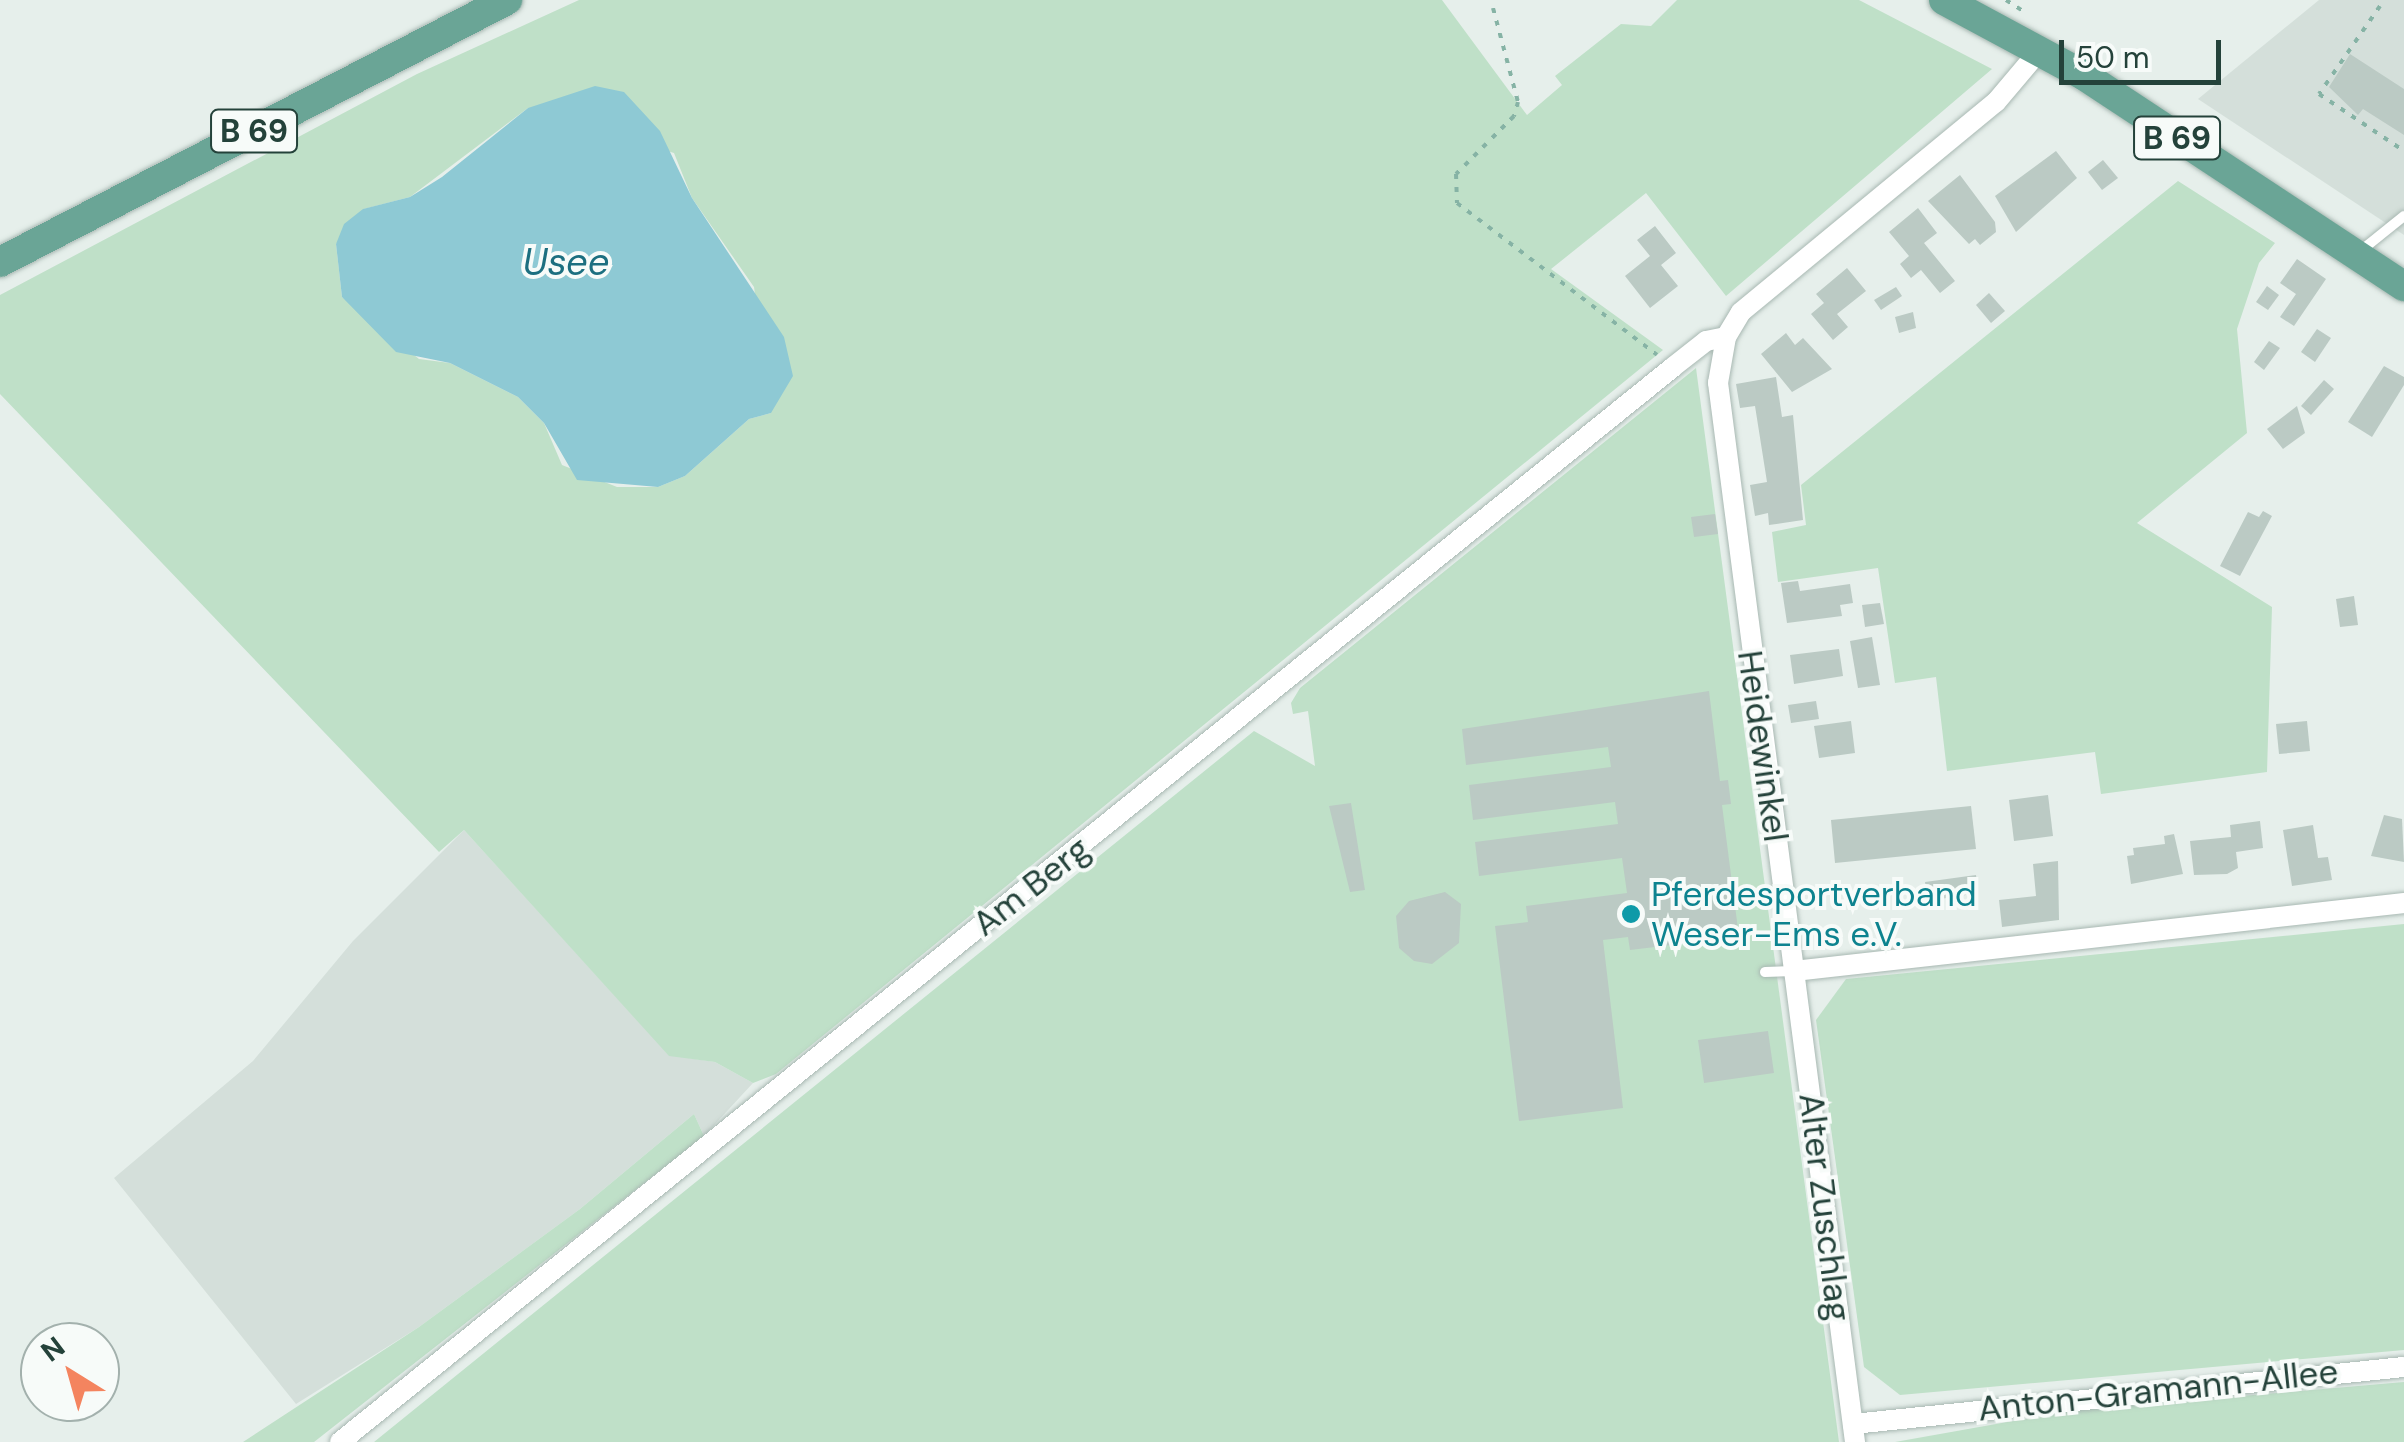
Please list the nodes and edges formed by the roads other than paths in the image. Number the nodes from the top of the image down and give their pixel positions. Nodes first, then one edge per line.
1 (507, 0) edge
2 (1944, 0) edge
3 (2040, 50) junction
4 (2404, 216) edge
5 (2357, 254) junction
6 (0, 262) edge
7 (2404, 286) edge
8 (1726, 337) junction
9 (2404, 902) edge
10 (1794, 971) junction
11 (1765, 972) dead end
12 (2404, 1367) edge
13 (1854, 1433) edge
14 (340, 1442) edge

1 - 6 main road, B 69
2 - 3 main road, B 69
3 - 5 main road, B 69
3 - 8 street
4 - 5 lane
5 - 7 main road, B 69
8 - 10 street, Heidewinkel
8 - 14 street, Am Berg
9 - 10 street
10 - 11 lane
10 - 13 street, Alter Zuschlag
12 - 13 street, Anton-Gramann-Allee

